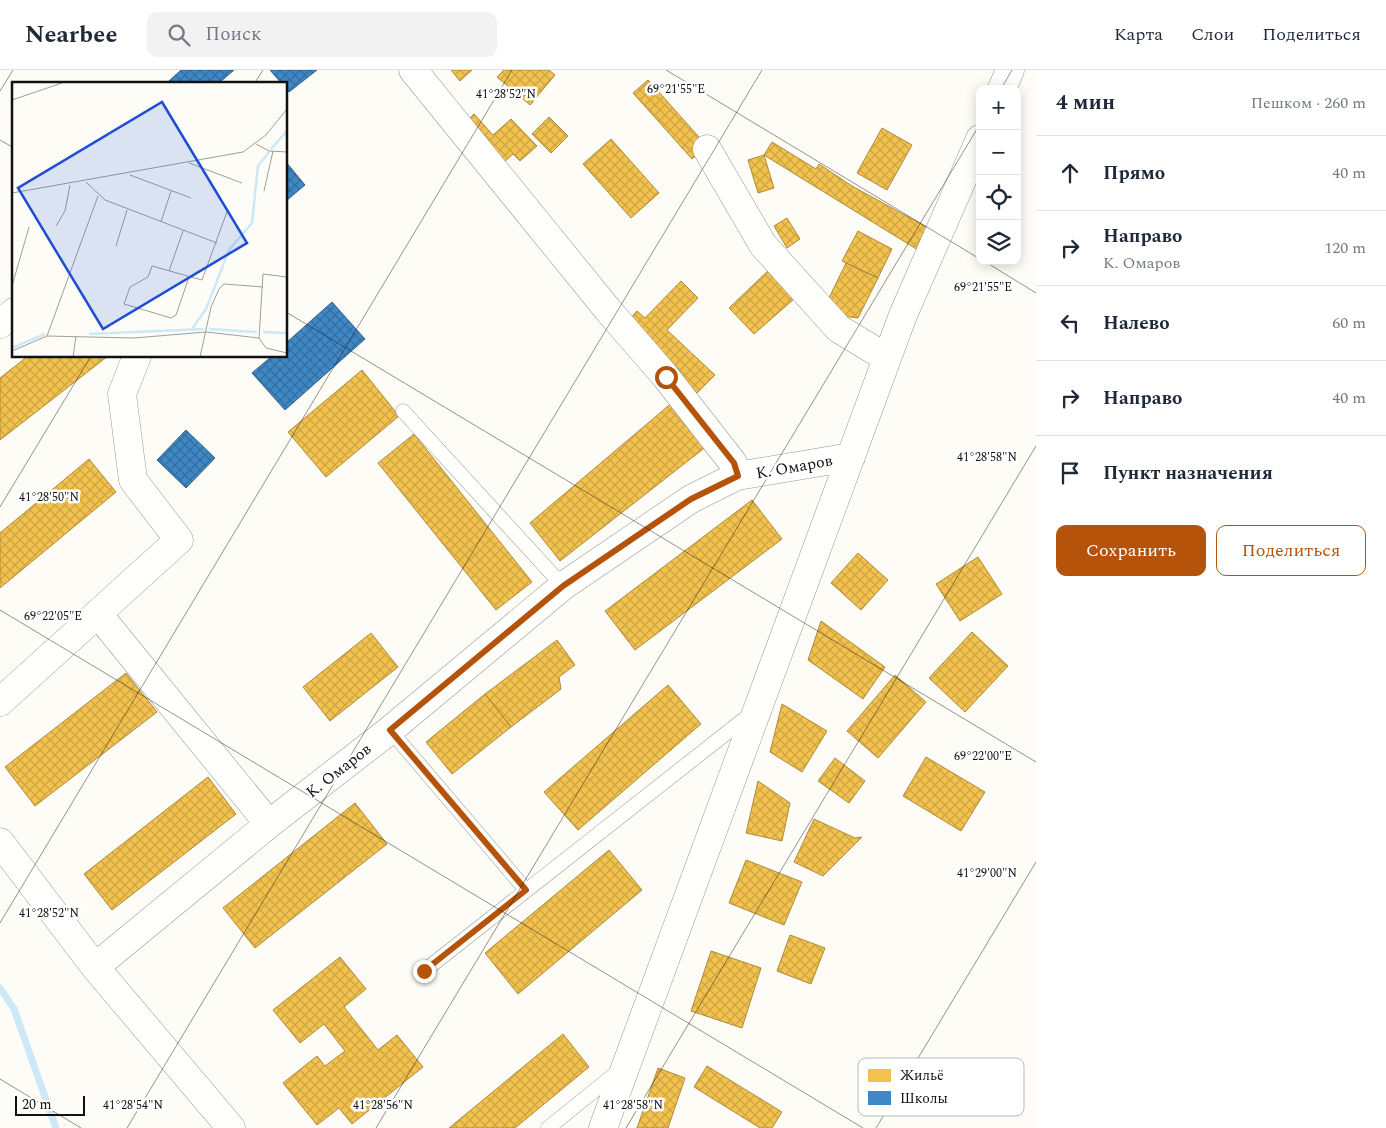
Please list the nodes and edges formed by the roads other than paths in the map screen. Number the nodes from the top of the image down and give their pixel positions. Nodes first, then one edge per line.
1 (413, 70) edge
2 (1010, 70) edge
3 (1004, 85) edge
4 (976, 148) edge
5 (707, 149) dead end
6 (12, 314) edge
7 (0, 324) edge
8 (135, 358) edge
9 (887, 358) junction
10 (403, 411) dead end
11 (851, 457) junction
12 (738, 476) junction
13 (563, 586) junction
14 (98, 614) junction
15 (0, 701) edge
16 (758, 708) junction
17 (390, 730) junction
18 (269, 824) junction
19 (0, 842) edge
20 (526, 890) junction
21 (95, 967) junction
22 (424, 971) dead end
23 (627, 1064) junction
24 (232, 1128) edge
25 (548, 1128) edge
26 (604, 1128) edge

1 - 12 street
2 - 3 street
4 - 9 street
5 - 9 street
6 - 7 street
8 - 14 street
9 - 11 street
10 - 13 lane
11 - 12 street, К. Омаров
11 - 16 street
12 - 13 street, К. Омаров
13 - 17 street, К. Омаров
14 - 15 street
14 - 18 street
16 - 20 lane
16 - 23 street
17 - 18 street, К. Омаров
17 - 20 lane
18 - 21 street, К. Омаров
19 - 21 street
20 - 22 lane
21 - 24 street
23 - 25 lane
23 - 26 street

